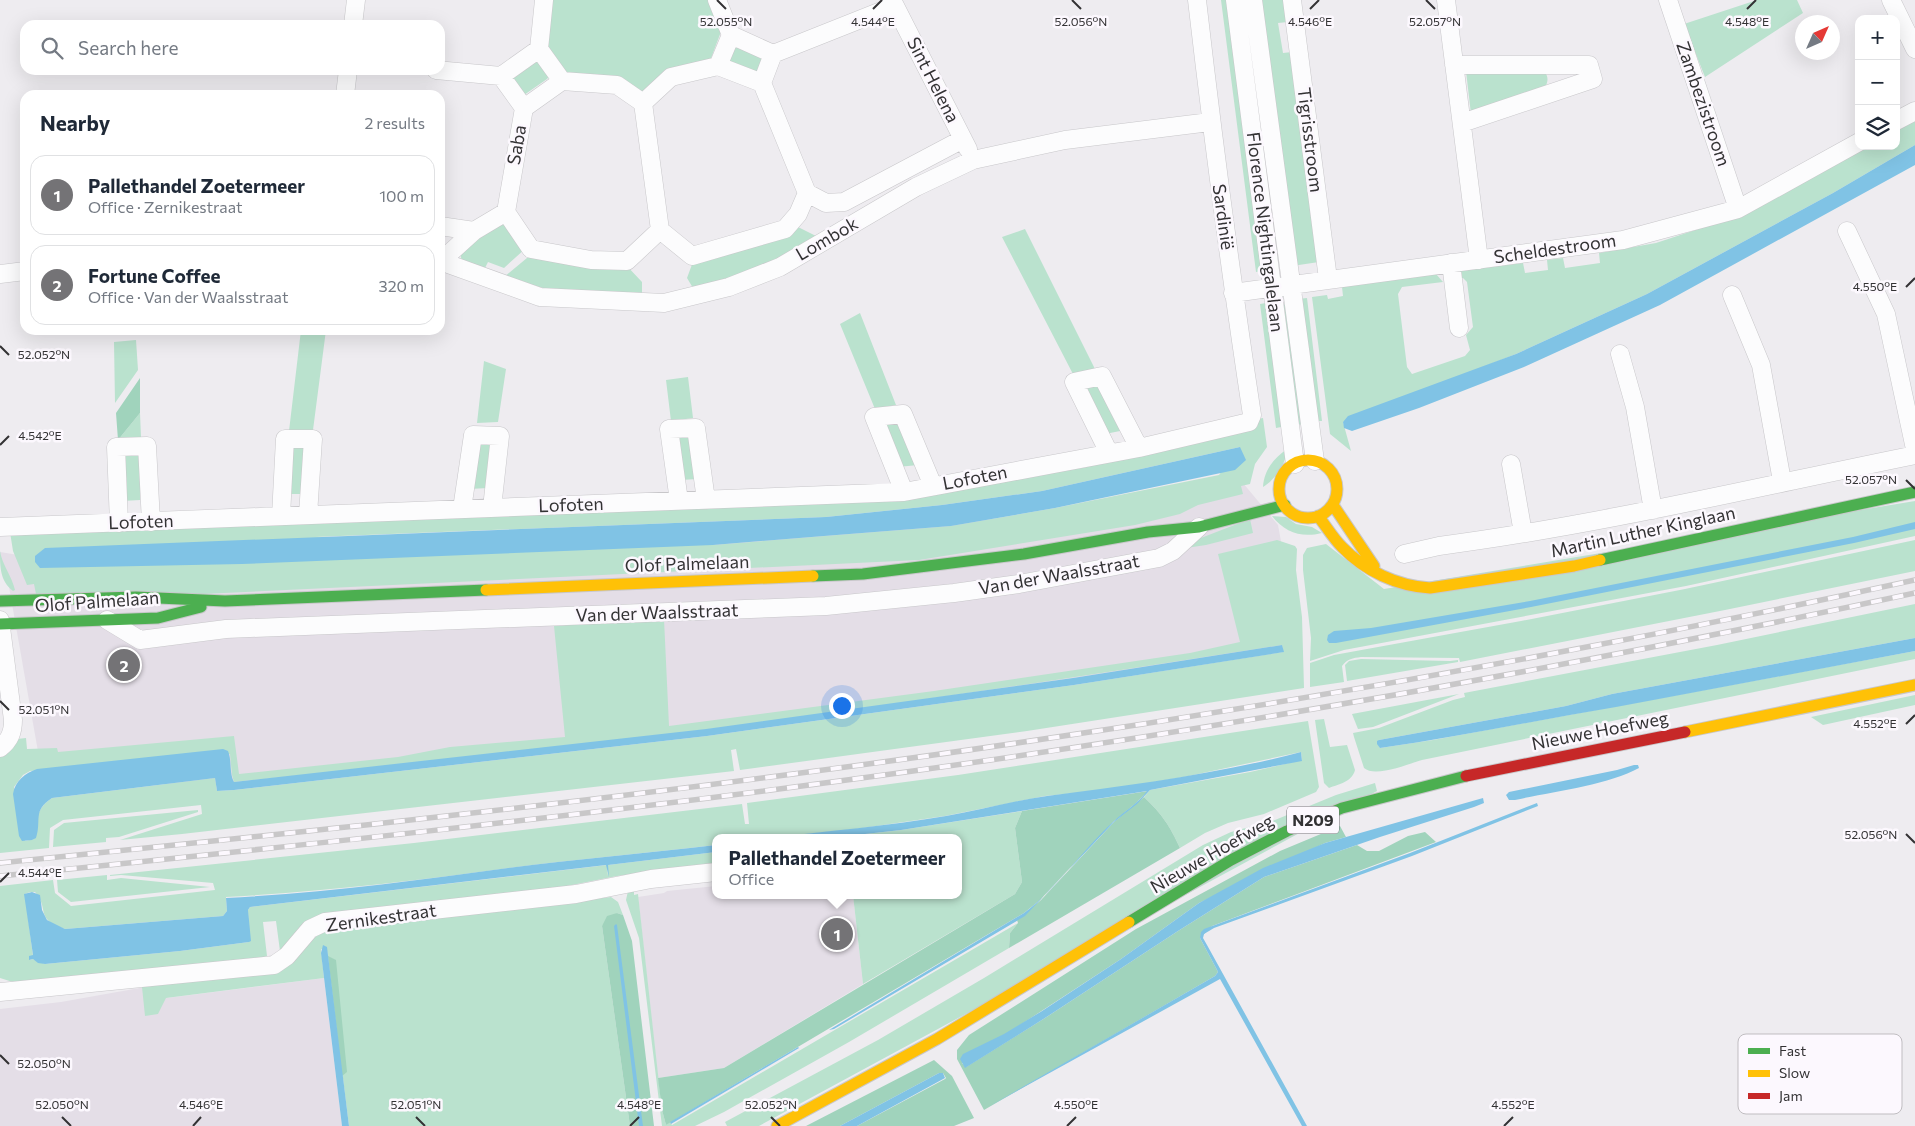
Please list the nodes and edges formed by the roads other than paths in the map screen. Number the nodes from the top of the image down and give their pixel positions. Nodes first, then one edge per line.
1 (356, 0) edge
2 (544, 0) edge
3 (717, 0) edge
4 (1197, 0) edge
5 (1235, 0) edge
6 (1253, 0) edge
7 (1292, 0) edge
8 (1446, 0) edge
9 (1668, 0) edge
10 (1892, 0) edge
11 (893, 3) edge
12 (354, 20) edge
13 (731, 35) junction
14 (539, 49) junction
15 (1915, 49) edge
16 (773, 54) junction
17 (1454, 65) junction
18 (1552, 65) junction
19 (718, 66) junction
20 (445, 71) edge
21 (347, 75) edge
22 (501, 76) junction
23 (562, 81) junction
24 (762, 83) junction
25 (346, 90) edge
26 (1556, 91) junction
27 (644, 104) junction
28 (524, 108) junction
29 (1915, 111) edge
30 (1900, 119) edge
31 (1210, 122) junction
32 (1462, 124) junction
33 (963, 140) junction
34 (1855, 144) edge
35 (973, 160) junction
36 (807, 193) junction
37 (844, 202) junction
38 (1738, 209) junction
39 (506, 212) junction
40 (856, 222) junction
41 (445, 227) edge
42 (660, 230) junction
43 (474, 231) junction
44 (1847, 231) dead end
45 (445, 257) edge
46 (1479, 260) junction
47 (1451, 263) junction
48 (445, 264) edge
49 (20, 272) edge
50 (0, 274) edge
51 (1328, 279) junction
52 (1291, 287) junction
53 (1272, 289) junction
54 (1233, 294) junction
55 (1732, 295) dead end
56 (1459, 328) dead end
57 (1620, 354) dead end
58 (1239, 425) joint
59 (1140, 448) junction
60 (1915, 449) edge
61 (1109, 453) junction
62 (1915, 455) edge
63 (1315, 461) junction
64 (1295, 464) junction
65 (1511, 464) dead end
66 (1782, 481) junction
67 (933, 486) junction
68 (904, 492) junction
69 (1915, 492) edge
70 (706, 500) junction
71 (679, 501) junction
72 (1333, 505) junction
73 (1285, 506) junction
74 (492, 508) junction
75 (462, 509) junction
76 (1653, 510) junction
77 (308, 515) junction
78 (281, 516) junction
79 (1318, 516) junction
80 (150, 522) junction
81 (1195, 522) junction
82 (119, 523) junction
83 (0, 527) edge
84 (1523, 532) junction
85 (1404, 554) dead end
86 (1379, 574) junction
87 (0, 601) edge
88 (225, 601) junction
89 (0, 620) edge
90 (107, 620) junction
91 (0, 624) edge
92 (1915, 685) edge
93 (0, 748) edge
94 (712, 872) edge
95 (0, 992) edge
96 (777, 1126) edge

1 - 12 street
2 - 14 street
3 - 13 street
4 - 31 street, Sardinië
5 - 53 street, Florence Nightingalelaan
6 - 52 street, Florence Nightingalelaan
7 - 51 street, Tigrisstroom
8 - 17 street
9 - 38 street, Zambezistroom
10 - 15 street
11 - 16 street
11 - 33 street, Sint Helena
13 - 16 street
13 - 19 street
14 - 22 street
14 - 23 street
16 - 24 street
17 - 18 street
17 - 32 street
18 - 26 street
18 - 26 street
19 - 24 street
19 - 27 street
20 - 22 street
21 - 25 street
22 - 28 street, Saba
23 - 27 street
23 - 28 street
24 - 36 street
26 - 32 street
27 - 42 street
28 - 39 street, Saba
29 - 30 street
31 - 35 street, Lombok
31 - 54 street, Sardinië
32 - 46 street
33 - 35 street, Sint Helena
33 - 37 street, Lombok
34 - 38 street, Scheldestroom
35 - 40 street, Lombok
36 - 37 street, Lombok
36 - 42 street, Lombok
37 - 40 street
38 - 46 street, Scheldestroom
39 - 42 street
39 - 43 street
40 - 48 street, Lombok
41 - 43 street
43 - 45 street
44 - 60 street
46 - 47 street, Scheldestroom
47 - 51 street, Scheldestroom
47 - 56 street
49 - 50 street
51 - 52 street, Scheldestroom
52 - 53 street, Scheldestroom
52 - 63 street, Florence Nightingalelaan
53 - 54 street, Scheldestroom
53 - 64 street, Florence Nightingalelaan
54 - 58 street, Sardinië
55 - 66 street
57 - 76 street
58 - 59 street, Lofoten
59 - 61 street, Lofoten
59 - 61 street
61 - 67 street, Lofoten
62 - 66 street
63 - 64 street
63 - 72 street
64 - 73 street
65 - 84 street
66 - 76 street
67 - 68 street, Lofoten
67 - 68 street
68 - 70 street, Lofoten
69 - 86 street, Martin Luther Kinglaan
70 - 71 street, Lofoten
70 - 71 street
71 - 74 street, Lofoten
72 - 79 street
72 - 86 street
73 - 79 street
73 - 81 street, Olof Palmelaan
74 - 75 street, Lofoten
74 - 75 street
75 - 77 street, Lofoten
76 - 84 street
77 - 78 street, Lofoten
77 - 78 street
78 - 80 street, Lofoten
79 - 86 street, Martin Luther Kinglaan
80 - 82 street, Lofoten
80 - 82 street
81 - 88 street, Olof Palmelaan
81 - 90 street, Van der Waalsstraat
82 - 83 street, Lofoten
84 - 85 street
87 - 88 street, Olof Palmelaan
88 - 90 street, Olof Palmelaan
89 - 91 street
90 - 91 street, Olof Palmelaan
91 - 93 street
92 - 96 street, Nieuwe Hoefweg / N209
94 - 95 street, Zernikestraat

